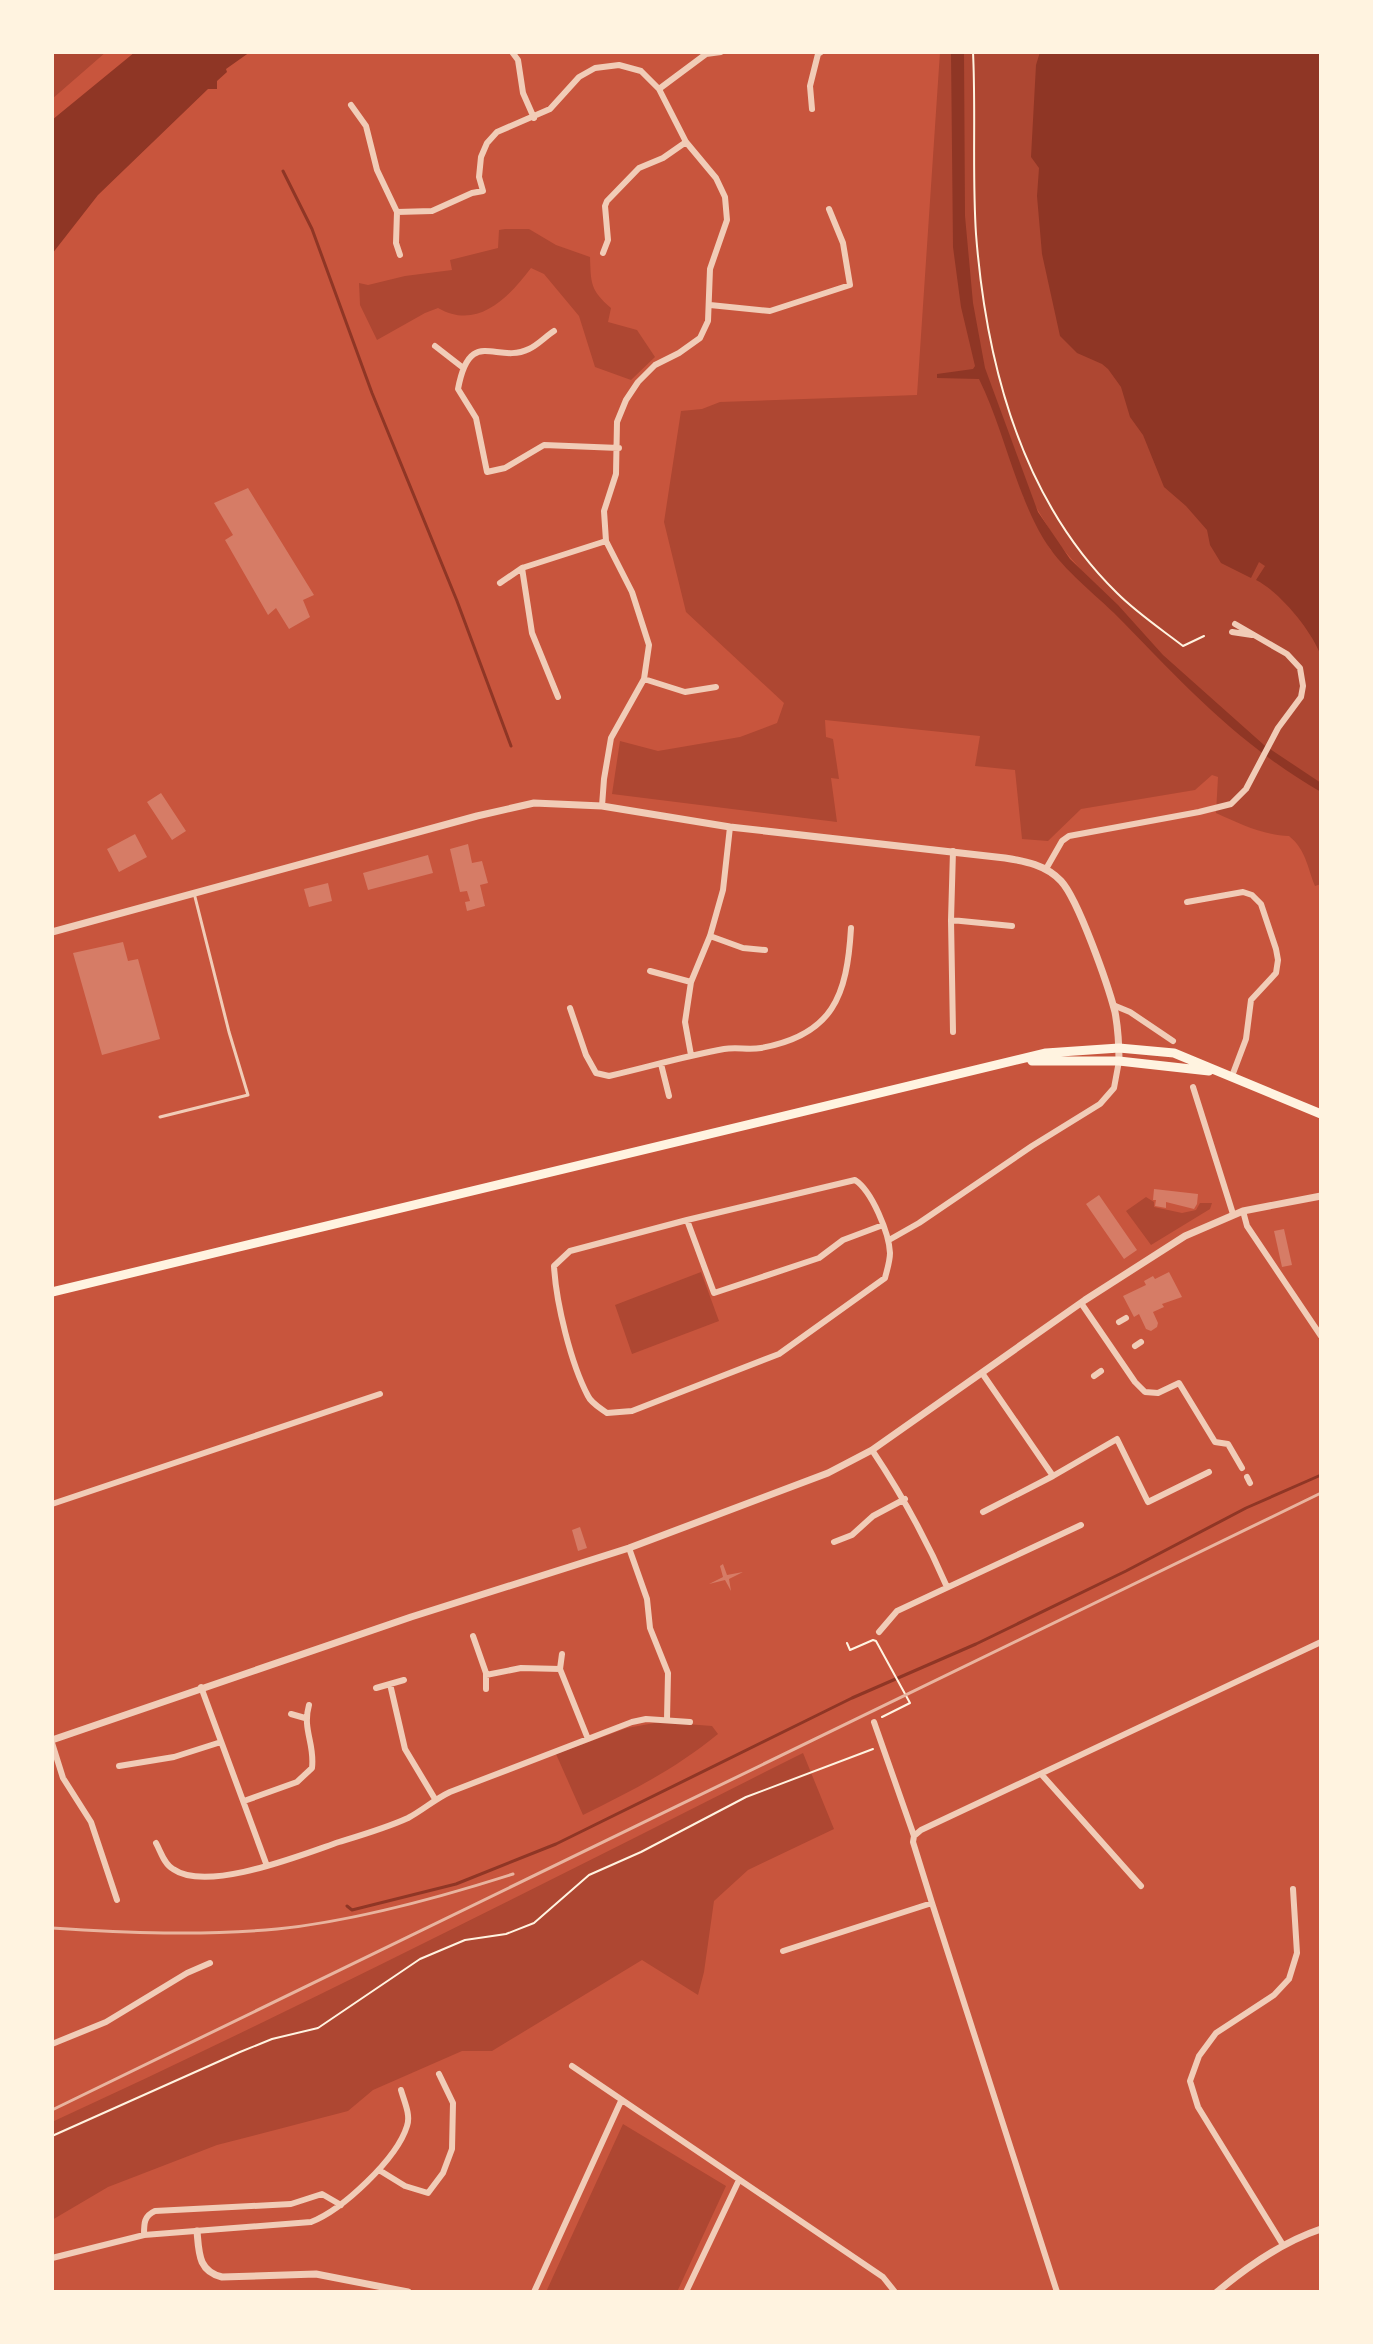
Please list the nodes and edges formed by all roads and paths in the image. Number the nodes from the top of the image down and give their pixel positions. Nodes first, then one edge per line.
1 (512, 52) edge
2 (721, 52) edge
3 (973, 52) edge
4 (706, 53) edge
5 (817, 53) edge
6 (659, 89) junction
7 (351, 105) dead end
8 (812, 109) dead end
9 (534, 118) junction
10 (686, 142) junction
11 (829, 209) dead end
12 (397, 212) junction
13 (603, 253) dead end
14 (400, 255) dead end
15 (710, 305) junction
16 (554, 331) dead end
17 (435, 346) dead end
18 (462, 367) junction
19 (619, 448) junction
20 (606, 541) junction
21 (522, 568) junction
22 (500, 583) dead end
23 (1233, 628) dead end
24 (1204, 636) dead end
25 (644, 679) junction
26 (716, 687) dead end
27 (558, 697) dead end
28 (602, 806) junction
29 (730, 827) junction
30 (953, 851) junction
31 (1046, 869) junction
32 (194, 893) junction
33 (1187, 902) dead end
34 (951, 920) junction
35 (994, 924) junction
36 (1012, 926) dead end
37 (851, 928) dead end
38 (52, 932) edge
39 (993, 935) dead end
40 (710, 936) junction
41 (765, 950) dead end
42 (650, 971) dead end
43 (691, 982) junction
44 (1113, 1005) junction
45 (570, 1008) dead end
46 (953, 1019) junction
47 (963, 1019) dead end
48 (953, 1032) dead end
49 (1173, 1041) dead end
50 (1119, 1048) junction
51 (691, 1055) junction
52 (1022, 1061) junction
53 (1119, 1061) junction
54 (661, 1064) junction
55 (1228, 1074) junction
56 (1193, 1087) dead end
57 (669, 1096) dead end
58 (1321, 1114) edge
59 (160, 1117) dead end
60 (1321, 1196) edge
61 (1243, 1211) junction
62 (1233, 1214) junction
63 (687, 1220) junction
64 (883, 1225) junction
65 (889, 1240) junction
66 (52, 1292) edge
67 (1081, 1303) junction
68 (1109, 1328) dead end
69 (1102, 1333) junction
70 (1321, 1336) edge
71 (1125, 1351) dead end
72 (1118, 1358) junction
73 (1111, 1365) dead end
74 (1101, 1371) dead end
75 (982, 1373) junction
76 (1094, 1376) dead end
77 (380, 1394) dead end
78 (872, 1450) junction
79 (1242, 1468) dead end
80 (1209, 1472) dead end
81 (1053, 1476) junction
82 (905, 1499) junction
83 (52, 1504) edge
84 (983, 1512) dead end
85 (1081, 1525) dead end
86 (834, 1542) dead end
87 (629, 1548) junction
88 (947, 1587) junction
89 (879, 1632) dead end
90 (473, 1636) dead end
91 (1321, 1642) edge
92 (847, 1643) dead end
93 (562, 1654) dead end
94 (560, 1669) junction
95 (486, 1675) junction
96 (404, 1680) dead end
97 (390, 1684) junction
98 (201, 1687) junction
99 (376, 1688) dead end
100 (486, 1689) dead end
101 (309, 1705) dead end
102 (291, 1714) dead end
103 (305, 1718) junction
104 (667, 1719) junction
105 (690, 1722) dead end
106 (874, 1722) joint
107 (588, 1739) junction
108 (52, 1741) edge
109 (221, 1742) junction
110 (881, 1745) junction
111 (119, 1766) dead end
112 (1042, 1775) junction
113 (435, 1799) junction
114 (244, 1801) junction
115 (914, 1836) junction
116 (156, 1843) dead end
117 (267, 1866) junction
118 (123, 1880) dead end
119 (112, 1884) junction
120 (1141, 1886) dead end
121 (1293, 1889) dead end
122 (117, 1900) dead end
123 (932, 1903) junction
124 (783, 1951) dead end
125 (210, 1963) dead end
126 (52, 2044) edge
127 (572, 2066) dead end
128 (439, 2074) dead end
129 (401, 2090) dead end
130 (621, 2101) junction
131 (52, 2136) edge
132 (379, 2170) junction
133 (739, 2180) junction
134 (341, 2205) junction
135 (1321, 2229) edge
136 (197, 2231) junction
137 (144, 2235) junction
138 (1283, 2245) junction
139 (52, 2258) edge
140 (408, 2292) edge
141 (534, 2292) edge
142 (686, 2292) edge
143 (895, 2292) edge
144 (1057, 2292) edge
145 (1217, 2292) edge

1 - 9 street
2 - 4 street
3 - 24 path
4 - 6 street
5 - 8 street
6 - 9 street
6 - 10 street
7 - 12 street
9 - 12 street
10 - 13 street
10 - 15 street
11 - 15 street
12 - 14 street
15 - 19 street
16 - 18 street
17 - 18 street
18 - 19 street
19 - 20 street
20 - 21 street
20 - 25 street
21 - 22 street
21 - 27 street
23 - 31 street
25 - 26 street
25 - 28 street
28 - 29 street
28 - 32 street
29 - 30 street
29 - 40 street
30 - 31 street
30 - 34 street
31 - 44 street
32 - 38 street
32 - 59 lane
33 - 55 street
34 - 35 street
34 - 46 street
35 - 36 street
35 - 39 street
37 - 51 street
40 - 41 street
40 - 43 street
42 - 43 street
43 - 51 street
44 - 49 street
44 - 50 street
45 - 54 street
46 - 47 street
46 - 48 street
50 - 52 main road
50 - 53 street
50 - 55 main road
51 - 54 street
52 - 53 main road
52 - 66 main road
53 - 55 main road
53 - 65 street
54 - 57 street
55 - 58 main road
56 - 62 street
60 - 61 street
61 - 62 street
61 - 70 street
62 - 67 street
63 - 64 street
63 - 64 street
63 - 65 street
64 - 65 street
67 - 69 street
67 - 75 street
68 - 69 street
69 - 72 street
71 - 72 street
72 - 73 street
72 - 79 street
74 - 76 street
75 - 78 street
75 - 81 street
77 - 83 street
78 - 82 street
78 - 87 street
80 - 81 street
81 - 84 street
82 - 86 street
82 - 88 street
85 - 88 street
87 - 98 street
87 - 104 street
88 - 89 street
90 - 95 street
91 - 112 street
92 - 106 path
93 - 94 street
94 - 95 street
94 - 107 street
95 - 100 street
96 - 97 street
97 - 99 street
97 - 113 street
98 - 108 street
98 - 109 street
101 - 103 street
102 - 103 street
103 - 114 street
104 - 105 street
104 - 107 street
106 - 110 street
107 - 113 street
108 - 119 street
109 - 111 street
109 - 114 street
110 - 115 street
110 - 131 path
112 - 115 street
112 - 120 street
113 - 117 street
114 - 117 street
115 - 123 street
116 - 117 street
118 - 119 street
119 - 122 street
121 - 138 street
123 - 124 street
123 - 144 street
125 - 126 street
127 - 130 street
128 - 132 street
129 - 132 street
130 - 133 street
130 - 141 street
132 - 134 street
133 - 142 street
133 - 143 street
134 - 136 street
134 - 137 street
135 - 138 street
136 - 137 street
136 - 140 street
137 - 139 street
138 - 145 street

